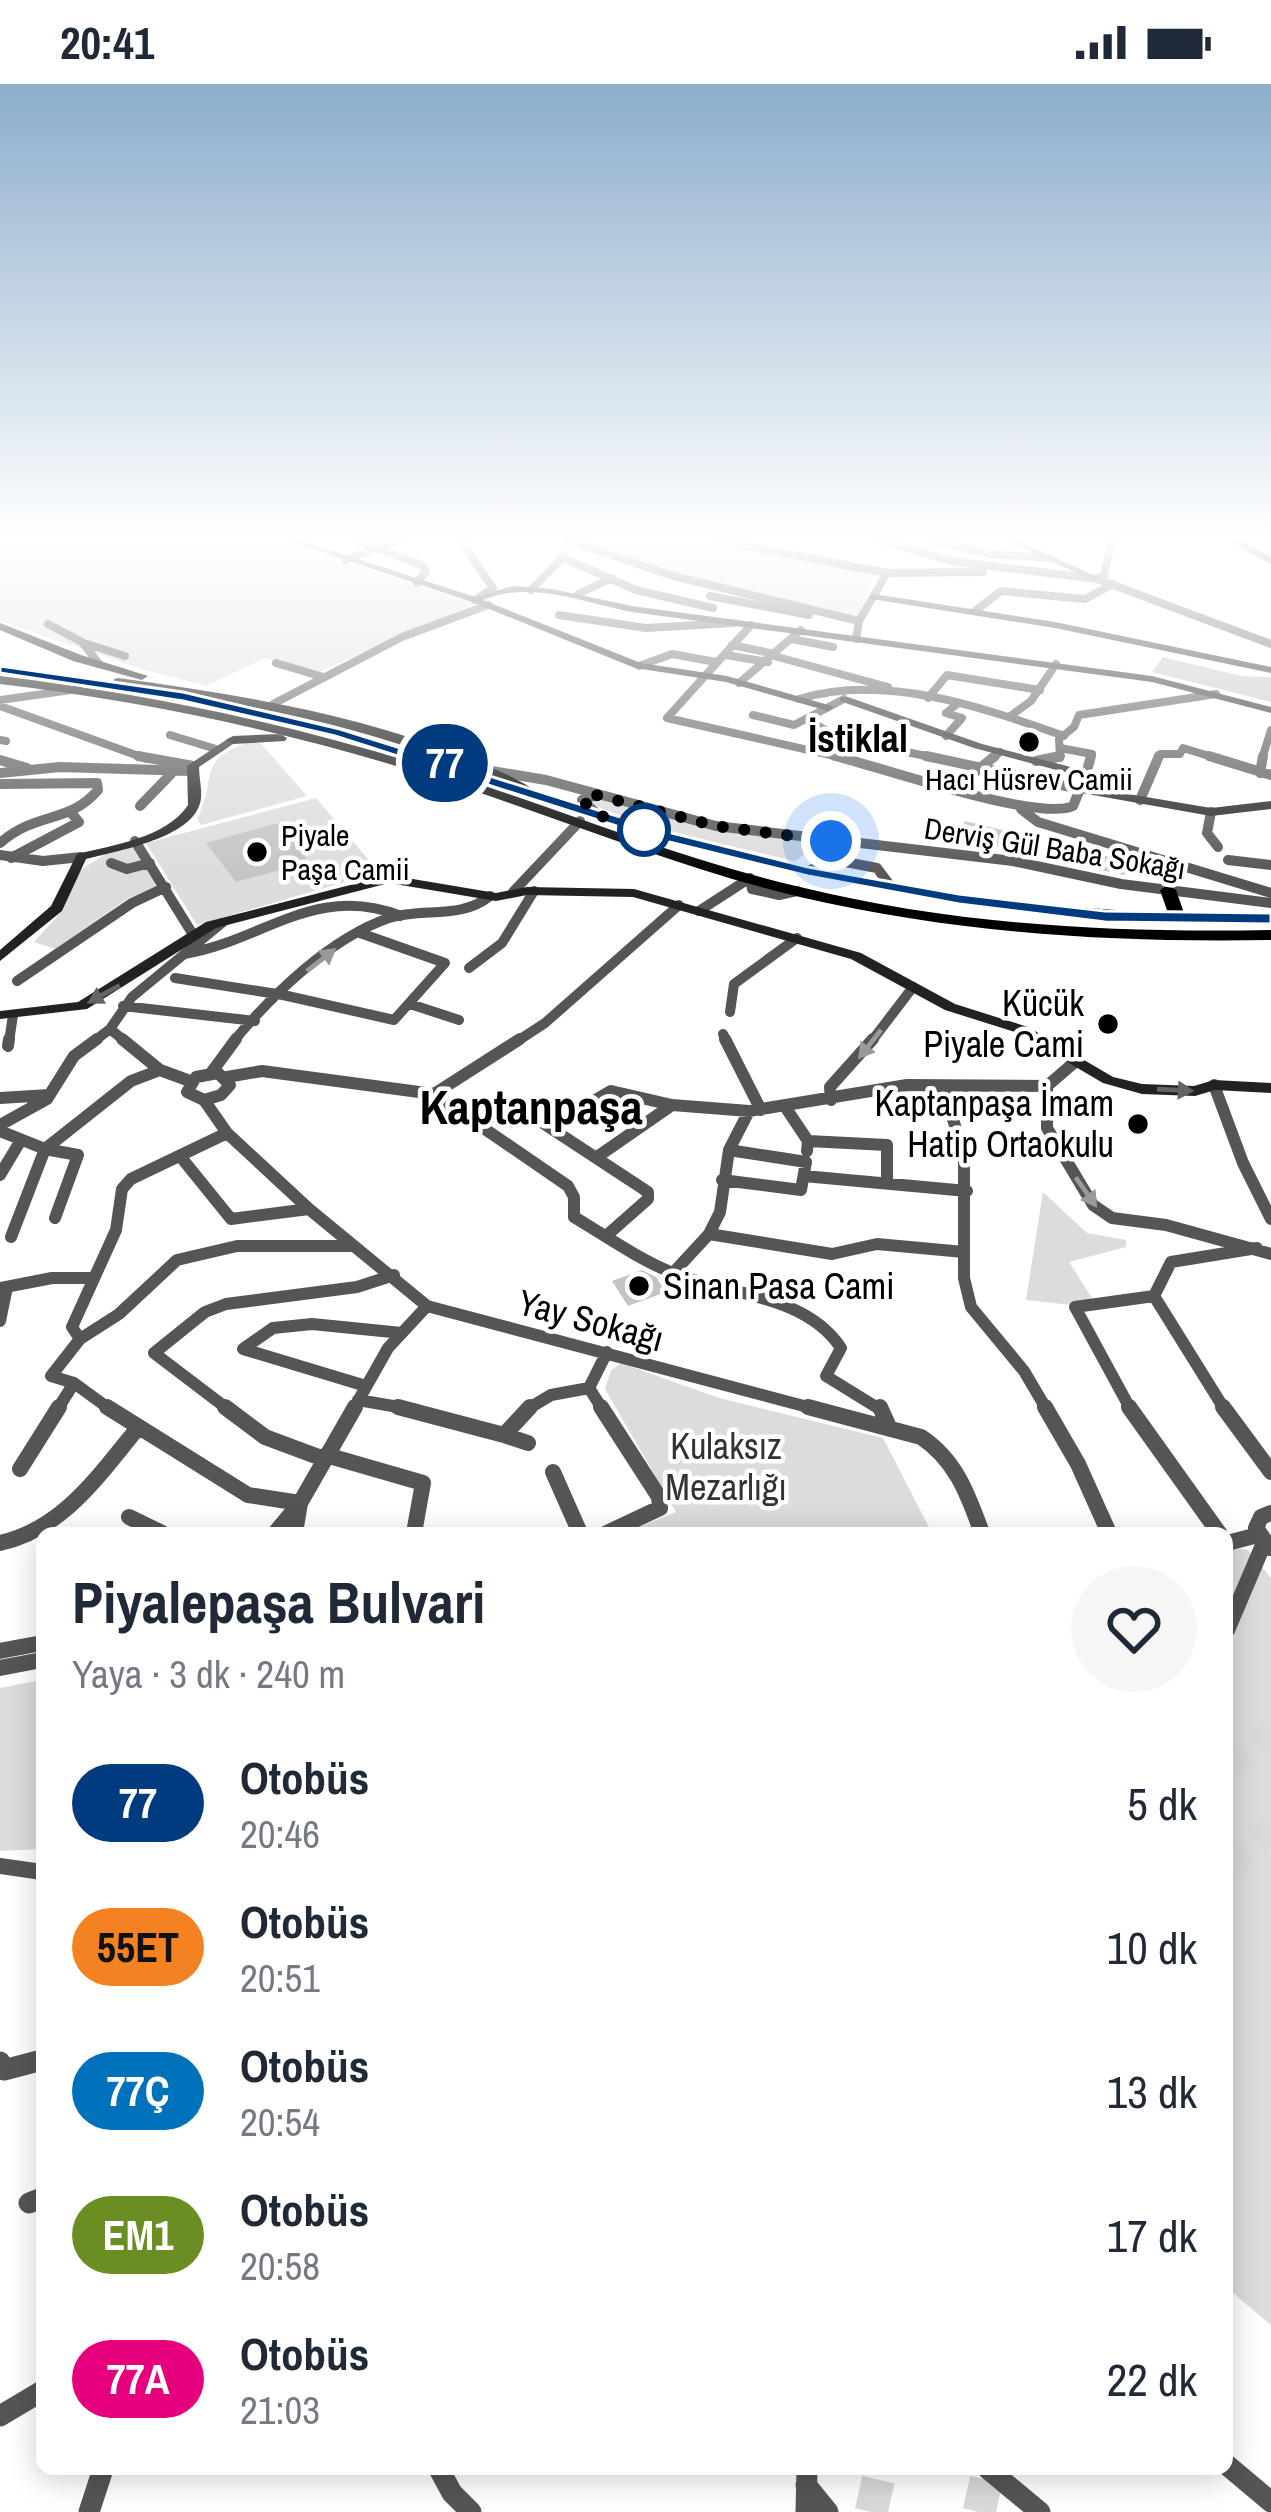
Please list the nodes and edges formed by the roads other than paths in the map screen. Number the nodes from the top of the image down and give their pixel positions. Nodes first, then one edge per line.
1 (71, 653) edge
2 (91, 653) edge
3 (117, 653) edge
4 (370, 653) edge
5 (608, 653) edge
6 (760, 653) edge
7 (777, 653) edge
8 (822, 653) edge
9 (971, 653) edge
10 (1182, 653) edge
11 (977, 654) junction
12 (726, 655) joint
13 (125, 656) dead end
14 (773, 657) junction
15 (1007, 658) junction
16 (716, 662) junction
17 (276, 663) dead end
18 (806, 663) junction
19 (99, 664) junction
20 (1056, 664) junction
21 (640, 666) junction
22 (0, 670) edge
23 (1271, 672) edge
24 (32, 674) junction
25 (998, 676) junction
26 (323, 677) junction
27 (708, 677) junction
28 (0, 680) edge
29 (1011, 681) junction
30 (739, 682) junction
31 (1042, 686) junction
32 (79, 689) junction
33 (1216, 694) junction
34 (916, 695) junction
35 (217, 698) junction
36 (928, 698) junction
37 (799, 699) junction
38 (844, 699) joint
39 (0, 703) edge
40 (273, 704) dead end
41 (957, 704) junction
42 (828, 708) junction
43 (1271, 711) edge
44 (753, 715) dead end
45 (1009, 717) junction
46 (234, 718) junction
47 (807, 720) junction
48 (1271, 730) edge
49 (170, 735) dead end
50 (946, 736) junction
51 (1064, 736) junction
52 (233, 740) junction
53 (330, 742) junction
54 (1060, 748) junction
55 (215, 749) junction
56 (1000, 752) junction
57 (0, 760) edge
58 (1036, 761) junction
59 (476, 767) junction
60 (977, 768) junction
61 (32, 769) junction
62 (192, 769) junction
63 (0, 773) edge
64 (171, 774) junction
65 (1086, 774) junction
66 (1265, 774) edge
67 (0, 784) edge
68 (955, 789) junction
69 (1080, 789) junction
70 (533, 794) junction
71 (596, 795) junction
72 (1140, 800) junction
73 (1271, 805) edge
74 (140, 806) dead end
75 (1016, 806) junction
76 (1210, 812) junction
77 (72, 814) junction
78 (598, 815) junction
79 (580, 821) junction
80 (135, 841) junction
81 (0, 843) edge
82 (1218, 847) dead end
83 (5, 856) edge
84 (81, 857) junction
85 (111, 863) dead end
86 (150, 863) junction
87 (1271, 865) edge
88 (808, 872) junction
89 (750, 878) junction
90 (842, 878) junction
91 (166, 886) junction
92 (1242, 886) junction
93 (901, 889) junction
94 (1168, 890) junction
95 (534, 891) junction
96 (513, 892) junction
97 (1271, 892) edge
98 (490, 896) junction
99 (838, 900) junction
100 (1271, 903) edge
101 (679, 905) junction
102 (699, 911) junction
103 (896, 911) junction
104 (401, 916) junction
105 (1171, 919) junction
106 (1271, 919) edge
107 (222, 923) junction
108 (192, 933) junction
109 (360, 933) junction
110 (1271, 935) edge
111 (797, 938) junction
112 (182, 954) junction
113 (0, 957) edge
114 (469, 968) dead end
115 (176, 978) dead end
116 (17, 981) dead end
117 (913, 987) junction
118 (283, 995) junction
119 (410, 1004) junction
120 (123, 1006) junction
121 (730, 1012) dead end
122 (7, 1015) edge
123 (459, 1020) dead end
124 (255, 1021) junction
125 (110, 1028) junction
126 (723, 1034) dead end
127 (8, 1046) dead end
128 (1076, 1061) junction
129 (160, 1070) junction
130 (211, 1073) junction
131 (226, 1077) junction
132 (190, 1081) junction
133 (1214, 1084) junction
134 (942, 1086) junction
135 (1047, 1086) junction
136 (1271, 1088) edge
137 (434, 1094) junction
138 (49, 1096) junction
139 (0, 1098) edge
140 (204, 1100) junction
141 (831, 1100) junction
142 (672, 1105) junction
143 (786, 1108) junction
144 (755, 1110) junction
145 (479, 1122) junction
146 (551, 1126) junction
147 (0, 1128) edge
148 (227, 1133) junction
149 (21, 1140) junction
150 (808, 1142) junction
151 (45, 1149) junction
152 (729, 1150) junction
153 (180, 1156) junction
154 (597, 1157) junction
155 (805, 1169) junction
156 (0, 1175) edge
157 (722, 1180) junction
158 (887, 1182) junction
159 (967, 1191) junction
160 (309, 1209) junction
161 (55, 1219) dead end
162 (1271, 1220) edge
163 (709, 1234) junction
164 (605, 1236) junction
165 (11, 1237) dead end
166 (352, 1246) junction
167 (1264, 1251) edge
168 (964, 1252) junction
169 (673, 1273) junction
170 (394, 1275) junction
171 (94, 1278) junction
172 (4, 1287) edge
173 (1154, 1296) junction
174 (427, 1306) junction
175 (0, 1321) edge
176 (402, 1333) junction
177 (80, 1339) junction
178 (607, 1352) junction
179 (74, 1383) junction
180 (589, 1388) junction
181 (362, 1393) junction
182 (889, 1427) junction
183 (137, 1429) junction
184 (504, 1435) junction
185 (528, 1443) dead end
186 (325, 1457) junction
187 (20, 1469) dead end
188 (553, 1472) dead end
189 (1271, 1472) edge
190 (300, 1503) junction
191 (1271, 1513) edge
192 (129, 1517) dead end
193 (39, 1527) edge
194 (150, 1527) edge
195 (280, 1527) edge
196 (296, 1527) edge
197 (415, 1527) edge
198 (577, 1527) edge
199 (620, 1527) edge
200 (980, 1527) edge
201 (1106, 1527) edge
202 (1215, 1527) edge
203 (36, 1529) edge
204 (1264, 1542) edge
205 (0, 1543) edge
206 (1233, 1543) edge
207 (1233, 1616) edge
208 (36, 1644) edge
209 (0, 1652) edge
210 (36, 1661) edge
211 (0, 1668) edge
212 (0, 1866) edge
213 (36, 1871) edge
214 (0, 2062) edge
215 (36, 2062) edge
216 (36, 2395) edge
217 (0, 2416) edge
218 (1233, 2470) edge
219 (101, 2475) edge
220 (442, 2475) edge
221 (995, 2475) edge
222 (806, 2489) edge
223 (1271, 2503) edge
224 (88, 2512) edge
225 (471, 2512) edge
226 (828, 2512) edge
227 (1040, 2512) edge

1 - 19 main road
2 - 19 street
3 - 13 street
4 - 26 street
5 - 21 street
6 - 14 street
7 - 14 street
8 - 18 street
9 - 11 street
10 - 23 street
11 - 15 street
11 - 25 street
12 - 14 street
12 - 16 street
14 - 18 street
14 - 30 street
15 - 20 street
15 - 25 street
16 - 21 street
16 - 27 street
17 - 26 street
18 - 34 street
19 - 35 main road
20 - 31 street
20 - 33 street
21 - 27 street
22 - 24 main road
24 - 35 main road
24 - 70 main road
25 - 29 street
26 - 40 street
27 - 30 street
27 - 68 street
28 - 32 main road
29 - 31 street
29 - 36 street
30 - 37 street
31 - 45 street
32 - 39 street
32 - 46 main road
33 - 43 street
33 - 51 street
34 - 36 street
34 - 37 street
35 - 59 main road
36 - 41 street
37 - 42 street
38 - 42 street
38 - 50 street
39 - 62 street
41 - 45 street
41 - 50 street
42 - 47 street
44 - 47 street
45 - 51 street
46 - 52 main road
46 - 53 main road
47 - 60 street
48 - 66 street
49 - 55 street
50 - 56 street
51 - 54 street
52 - 53 main road
52 - 55 street
53 - 79 main road
54 - 58 street
54 - 65 street
55 - 62 street
56 - 58 street
56 - 60 street
57 - 61 street
58 - 65 street
59 - 70 main road
59 - 71 street, Derviş Gül Baba Sokağı
60 - 68 street
60 - 69 street
61 - 63 street
61 - 64 street
62 - 64 street
62 - 80 street
64 - 74 street
65 - 69 street
66 - 72 street
67 - 77 street
68 - 75 street
69 - 72 street
69 - 75 street
70 - 78 main road
71 - 78 street
71 - 94 street, Derviş Gül Baba Sokağı
72 - 76 street
73 - 76 street
75 - 92 street
76 - 82 street
77 - 81 street
77 - 83 street
78 - 88 main road
79 - 89 main road
79 - 96 street
80 - 84 street
80 - 86 street
83 - 84 street
84 - 113 street
85 - 86 street
86 - 91 street
87 - 92 street
88 - 90 main road
88 - 93 street
89 - 99 main road
89 - 102 street
90 - 93 main road
90 - 99 main road
91 - 108 street
91 - 116 street
92 - 97 street
93 - 103 main road
93 - 105 main road
94 - 100 street, Derviş Gül Baba Sokağı
94 - 105 main road
95 - 96 street
95 - 101 street
95 - 114 street
96 - 98 street
98 - 104 street
98 - 107 street
99 - 103 main road
101 - 102 street
101 - 137 street
102 - 111 street
103 - 110 main road
104 - 109 street
104 - 112 street
105 - 106 main road
107 - 108 street
107 - 112 street
108 -> 122 street
118 -> 109 street
109 - 119 street
111 - 117 street
111 - 121 street
112 - 120 street
115 - 118 street
117 - 128 street
117 -> 141 street
118 - 119 street
118 - 124 street
119 - 123 street
120 - 124 street
120 - 125 street
122 - 127 street
124 - 130 street
125 - 129 street
125 - 138 street
126 - 144 street
128 -> 133 street
128 - 135 street
129 - 132 street
129 - 151 street
130 - 131 street
130 - 132 street
131 - 137 street
131 - 140 street
132 - 140 street, Yay Sokağı
133 - 136 street
133 - 162 street
134 - 135 street
134 - 141 street
134 - 159 street
135 -> 167 street
137 - 145 street
138 - 139 street
138 - 147 street
140 - 148 street, Yay Sokağı
141 - 143 street
142 - 144 street
142 - 146 street
142 - 154 street
143 - 144 street
143 - 150 street
144 - 152 street
145 - 146 street
145 - 164 street
146 - 154 street
147 - 149 street
148 - 153 street
148 - 160 street, Yay Sokağı
149 - 151 street
149 - 156 street
150 - 155 street
150 - 158 street
151 - 161 street
151 - 165 street
152 - 155 street
152 - 157 street
153 - 160 street
153 - 171 street
154 - 164 street
155 - 157 street
155 - 158 street
157 - 163 street
158 - 159 street
159 - 168 street
160 - 166 street, Yay Sokağı
163 - 168 street
163 - 169 street
164 - 169 street
166 - 170 street, Yay Sokağı
166 - 177 street
167 - 173 street
168 - 201 street
169 - 182 street
170 - 174 street, Yay Sokağı
170 - 186 street
171 - 172 street
171 - 177 street
172 - 175 street
173 - 189 street
173 - 202 street
174 - 176 street
174 - 178 street, Yay Sokağı
176 - 181 street
176 - 181 street
177 - 179 street
178 - 180 street
178 - 182 street, Yay Sokağı
179 - 183 street
179 - 187 street
180 - 184 street
180 - 199 street
181 - 184 street
181 - 186 street
182 - 200 street, Yay Sokağı
183 - 190 street
183 - 193 street
184 - 185 street
186 - 190 street
186 - 197 street
188 - 198 street
190 - 195 street
190 - 196 street
191 - 204 street
192 - 194 street
203 - 205 street
204 - 206 street
204 - 207 street
208 - 209 street
210 - 211 street
212 - 213 street
214 - 215 street
216 - 217 street
218 - 223 street
219 - 224 street
220 - 225 street
221 - 227 street
222 - 226 street

